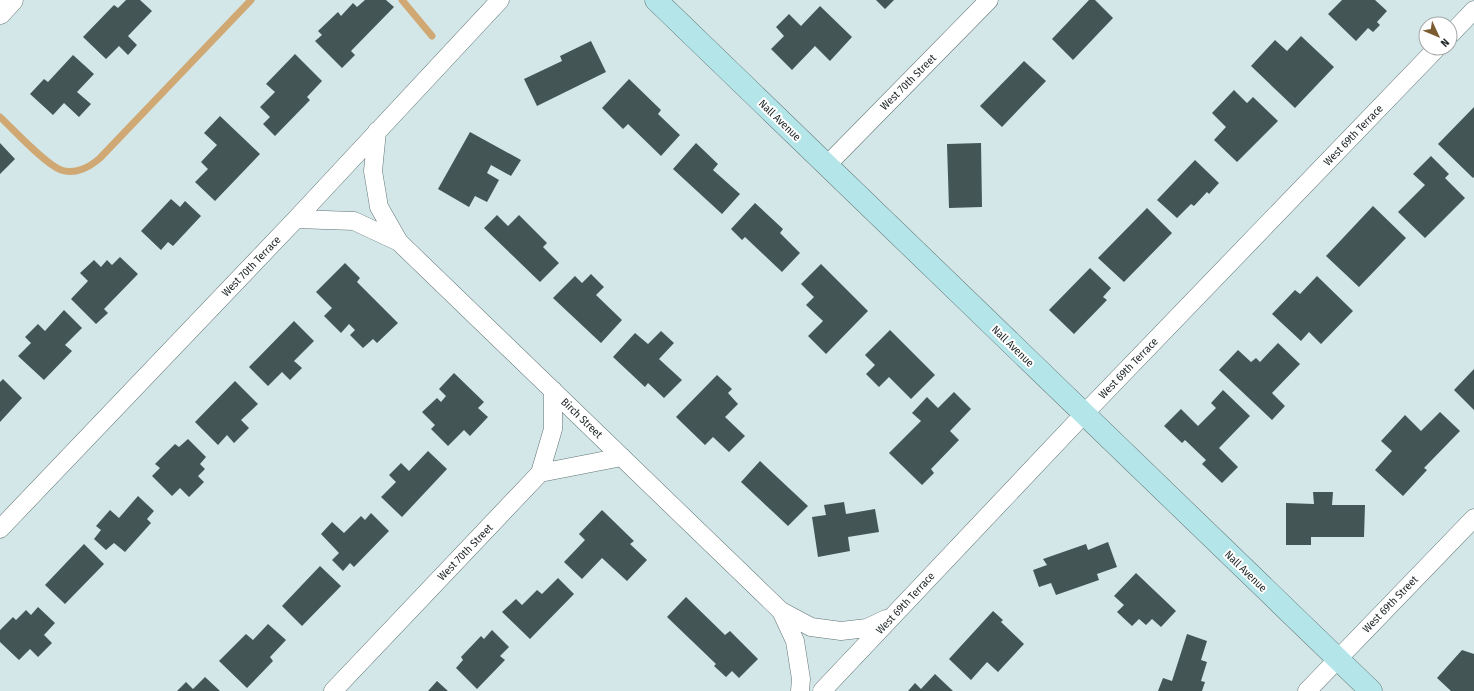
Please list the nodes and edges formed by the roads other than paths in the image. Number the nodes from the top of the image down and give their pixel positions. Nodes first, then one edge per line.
1 (12, 0) edge
2 (500, 0) edge
3 (656, 0) edge
4 (989, 0) edge
5 (1474, 10) edge
6 (0, 13) edge
7 (1458, 27) edge
8 (1429, 56) edge
9 (377, 131) junction
10 (827, 165) junction
11 (296, 219) junction
12 (400, 242) junction
13 (553, 390) junction
14 (1084, 414) junction
15 (622, 457) junction
16 (540, 473) junction
17 (1474, 518) edge
18 (0, 529) edge
19 (781, 611) junction
20 (894, 615) junction
21 (1337, 659) junction
22 (333, 691) edge
23 (800, 691) edge
24 (822, 691) edge
25 (1307, 691) edge
26 (1371, 691) edge

1 - 6 street
2 - 9 street, West 70th Terrace
3 - 10 main road, Nall Avenue
4 - 10 street, West 70th Street
5 - 7 street
8 - 14 street, West 69th Terrace
9 - 11 street, West 70th Terrace
9 - 12 street
10 - 14 main road, Nall Avenue
11 - 12 street, Birch Street
11 - 18 street, West 70th Terrace
12 - 13 street, Birch Street
13 - 15 street, Birch Street
13 - 16 street
14 - 20 street, West 69th Terrace
14 - 21 main road, Nall Avenue
15 - 16 street
15 - 19 street, Birch Street
16 - 22 street, West 70th Street
17 - 21 street, West 69th Street
19 - 20 street
19 - 23 street, Birch Street
20 - 24 street, West 69th Terrace
21 - 25 street, West 69th Street
21 - 26 main road, Nall Avenue

